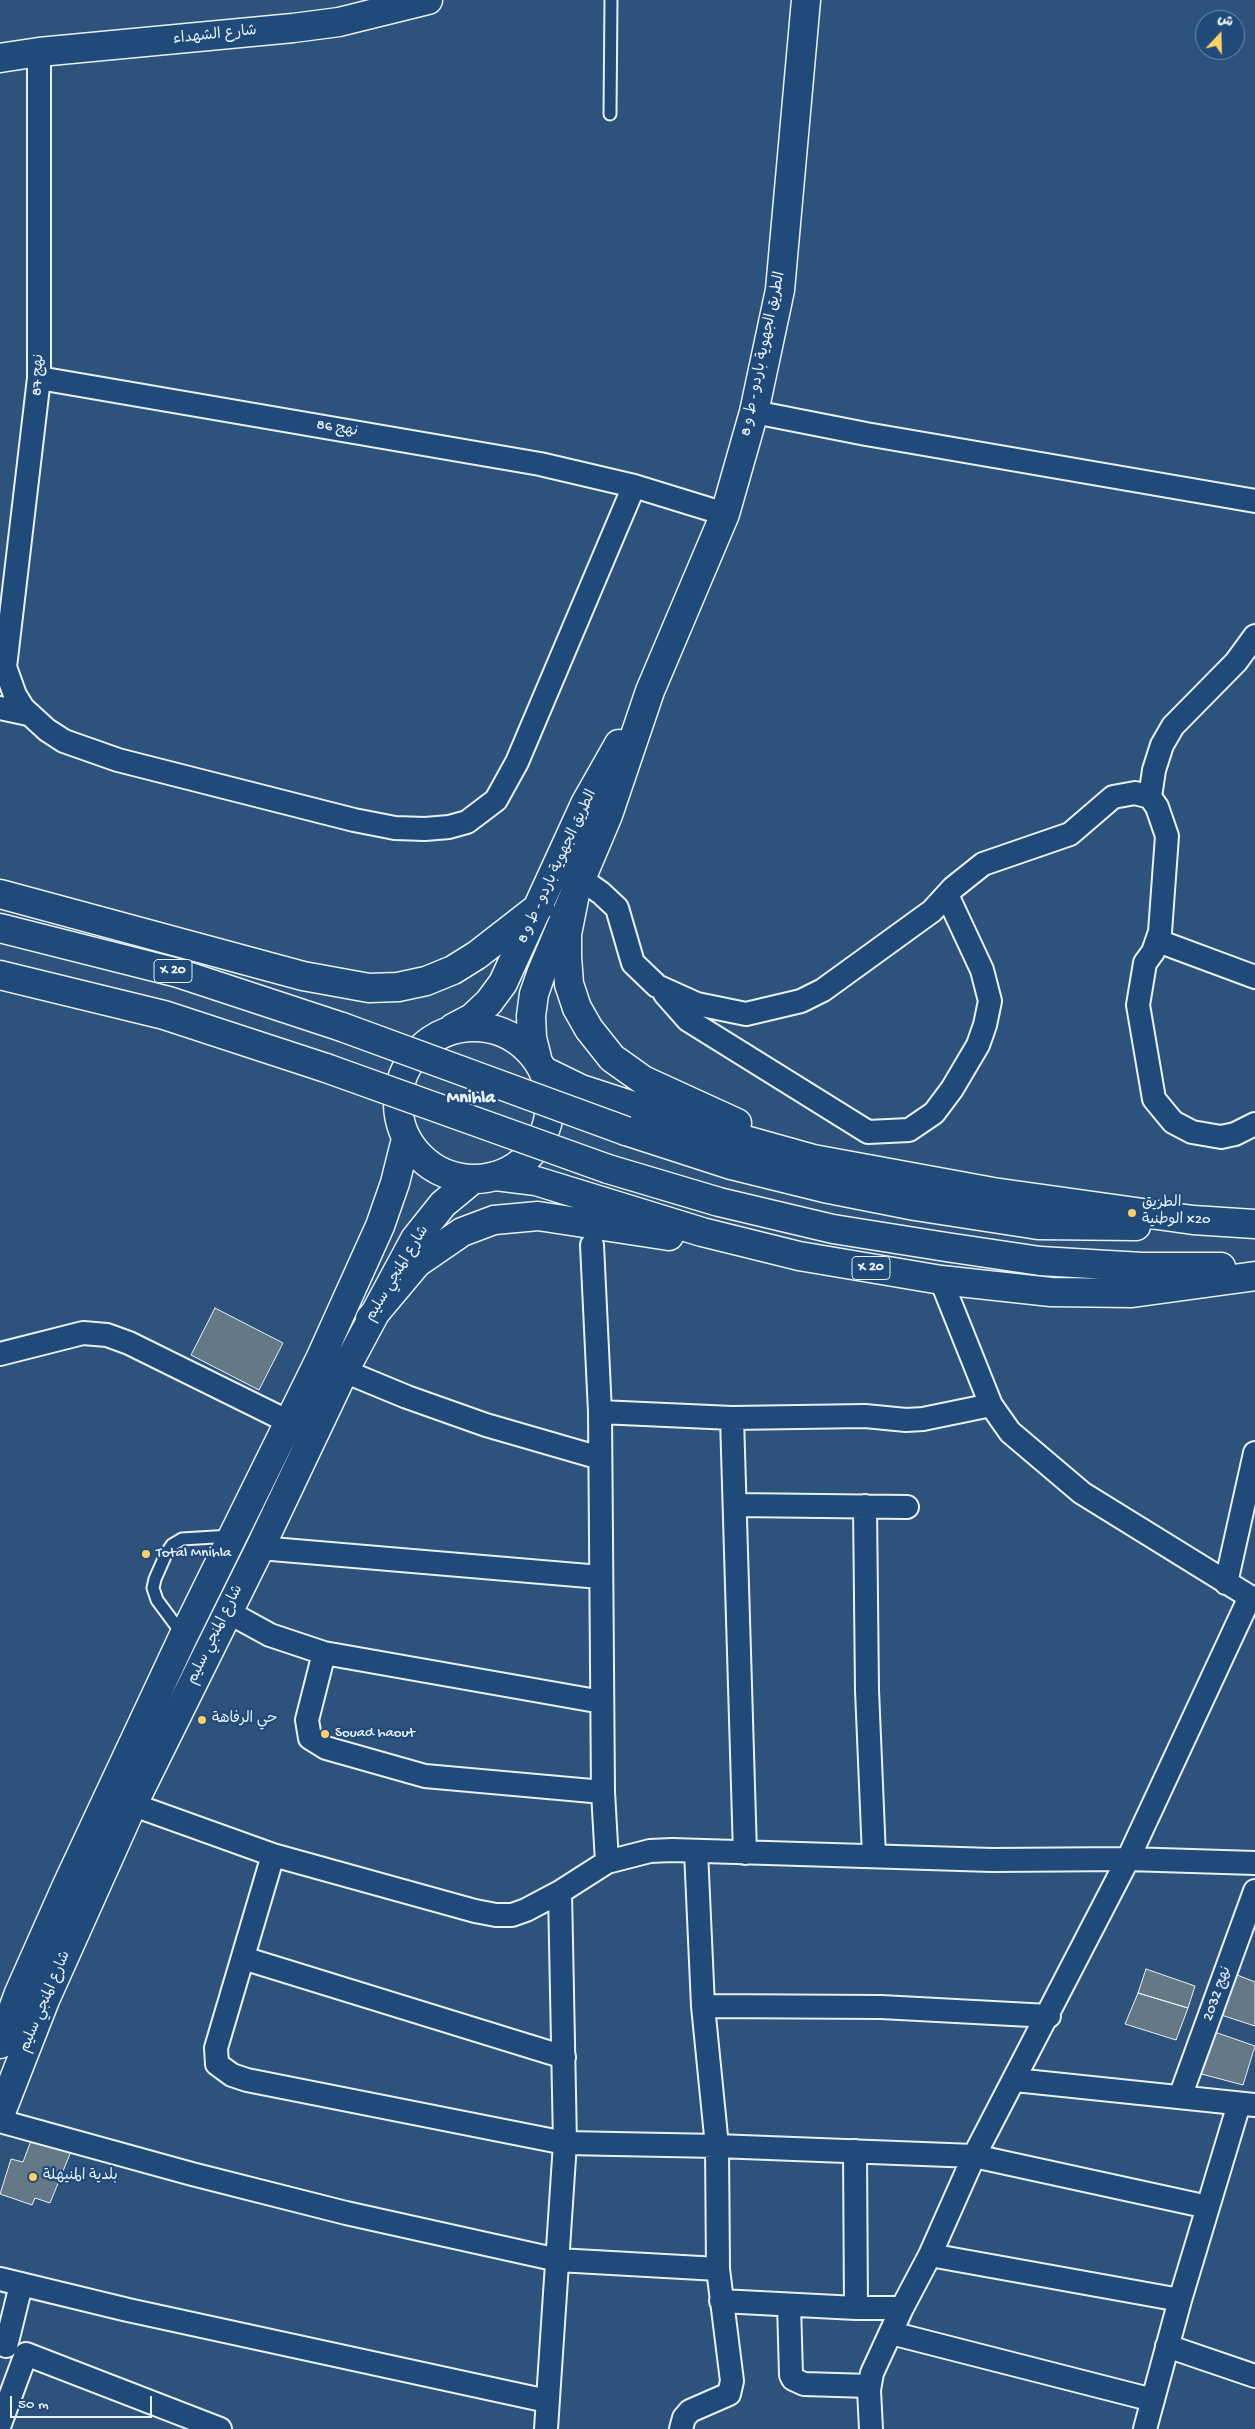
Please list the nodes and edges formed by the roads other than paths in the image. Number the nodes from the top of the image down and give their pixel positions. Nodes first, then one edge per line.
1 (428, 0) edge
2 (611, 0) edge
3 (806, 0) edge
4 (39, 52) junction
5 (0, 58) edge
6 (610, 114) dead end
7 (40, 378) junction
8 (754, 412) junction
9 (634, 486) junction
10 (1255, 501) edge
11 (725, 514) junction
12 (1255, 636) edge
13 (650, 691) junction
14 (7, 702) edge
15 (1150, 797) junction
16 (579, 884) junction
17 (0, 894) edge
18 (947, 895) junction
19 (540, 906) junction
20 (0, 928) edge
21 (1158, 941) junction
22 (0, 975) edge
23 (1255, 977) edge
24 (658, 986) junction
25 (452, 1029) junction
26 (540, 1064) junction
27 (1255, 1124) edge
28 (406, 1139) junction
29 (858, 1168) junction
30 (484, 1178) junction
31 (1255, 1225) edge
32 (592, 1245) dead end
33 (799, 1256) junction
34 (1255, 1266) edge
35 (1255, 1276) edge
36 (942, 1280) junction
37 (370, 1319) junction
38 (0, 1354) edge
39 (344, 1371) junction
40 (991, 1405) junction
41 (600, 1412) junction
42 (732, 1418) junction
43 (289, 1422) junction
44 (1255, 1453) edge
45 (600, 1458) junction
46 (736, 1505) junction
47 (865, 1506) junction
48 (908, 1507) dead end
49 (232, 1536) junction
50 (260, 1548) junction
51 (600, 1577) junction
52 (1226, 1582) junction
53 (1252, 1598) edge
54 (228, 1612) junction
55 (184, 1636) junction
56 (324, 1653) junction
57 (602, 1702) junction
58 (603, 1792) junction
59 (120, 1801) junction
60 (696, 1851) junction
61 (745, 1853) junction
62 (273, 1855) junction
63 (874, 1856) junction
64 (1128, 1859) junction
65 (607, 1862) junction
66 (1255, 1863) edge
67 (1255, 1891) edge
68 (560, 1892) junction
69 (244, 1958) junction
70 (703, 2006) junction
71 (1049, 2016) junction
72 (0, 2044) edge
73 (564, 2057) junction
74 (1015, 2080) junction
75 (1180, 2097) junction
76 (1247, 2104) edge
77 (0, 2115) edge
78 (0, 2121) edge
79 (565, 2143) junction
80 (717, 2146) junction
81 (855, 2151) junction
82 (974, 2156) junction
83 (1208, 2207) junction
84 (930, 2255) junction
85 (558, 2260) junction
86 (718, 2269) junction
87 (0, 2279) edge
88 (22, 2285) junction
89 (1180, 2300) junction
90 (721, 2302) junction
91 (789, 2305) junction
92 (856, 2308) junction
93 (902, 2308) junction
94 (891, 2333) junction
95 (1167, 2346) junction
96 (11, 2348) edge
97 (1255, 2376) edge
98 (869, 2386) junction
99 (1152, 2400) junction
100 (547, 2401) junction
101 (0, 2424) edge
102 (220, 2429) edge
103 (546, 2429) edge
104 (681, 2429) edge
105 (871, 2429) edge
106 (1145, 2429) edge

1 - 4 main road, شارع الشهداء
2 - 6 lane
3 - 8 main road, الطريق الجهوية باردو - ط و 8
4 - 5 main road, شارع الشهداء
4 - 7 street, نهج 87
7 - 9 street, نهج 86
7 - 14 street, نهج 87
8 - 10 street
8 - 11 main road, الطريق الجهوية باردو - ط و 8
9 - 11 street, نهج 86
9 - 14 street, نهج 87
11 - 13 main road, الطريق الجهوية باردو - ط و 8
12 - 15 street
13 - 16 main road, الطريق الجهوية باردو - ط و 8
13 - 19 main road, الطريق الجهوية باردو - ط و 8
15 - 18 street
15 - 21 street
16 - 24 street
16 - 26 main road, الطريق الجهوية باردو - ط و 8
16 - 29 main road
17 - 19 main road, X 20
18 - 24 street
18 - 24 street
19 - 25 main road, الطريق الجهوية باردو - ط و 8
20 - 31 main road, X 20, bridge
21 - 23 street
21 - 27 street
22 - 34 main road, X 20, bridge
25 - 26 main road
25 - 28 main road
26 - 29 main road, X 20
26 - 30 main road
28 - 30 main road
28 - 43 main road, شارع المنجي سليم
29 - 31 main road, X 20
30 - 33 main road, X 20
30 - 37 main road, شارع المنجي سليم
32 - 41 street
33 - 36 main road, X 20
33 - 37 main road
35 - 36 main road, X 20
36 - 40 street
37 - 39 main road, شارع المنجي سليم
38 - 43 street
39 - 45 street
39 - 50 main road, شارع المنجي سليم
40 - 42 street
40 - 52 street
41 - 42 street
41 - 45 street
42 - 46 street
43 - 49 main road, شارع المنجي سليم
44 - 52 street
45 - 51 street
46 - 47 street
46 - 61 street
47 - 48 street
47 - 63 street
49 - 55 main road, شارع المنجي سليم
49 - 55 lane
50 - 51 street
50 - 54 main road, شارع المنجي سليم
51 - 57 street
52 - 53 street
53 - 64 street
54 - 56 street
54 - 59 main road, شارع المنجي سليم
55 - 59 main road, شارع المنجي سليم
56 - 57 street
56 - 58 street
57 - 58 street
58 - 65 street
59 - 62 street
59 - 72 main road, شارع المنجي سليم
59 - 77 main road, شارع المنجي سليم
60 - 61 street
60 - 65 street
60 - 70 street
61 - 63 street
62 - 68 street
62 - 69 street
63 - 64 street
64 - 66 street
64 - 71 street
65 - 68 street
67 - 75 street, نهج 2032
68 - 73 street
69 - 73 street
69 - 79 street
70 - 71 street
70 - 80 street
71 - 74 street
73 - 79 street
74 - 75 street
74 - 82 street
75 - 76 street
76 - 83 street
78 - 85 street
79 - 80 street
79 - 85 street
80 - 81 street
80 - 86 street
81 - 82 street
81 - 92 street
82 - 83 street
82 - 84 street
83 - 89 street
84 - 89 street
84 - 93 street
85 - 86 street
85 - 100 street
86 - 90 street
87 - 88 street
88 - 96 street
88 - 100 street
89 - 95 street
90 - 91 street
90 - 104 street
91 - 92 street
91 - 98 street
92 - 93 street
93 - 94 street
94 - 98 street
94 - 99 street
95 - 97 street
95 - 99 street
96 - 101 street
96 - 102 street
98 - 105 street
99 - 106 street
100 - 103 street

